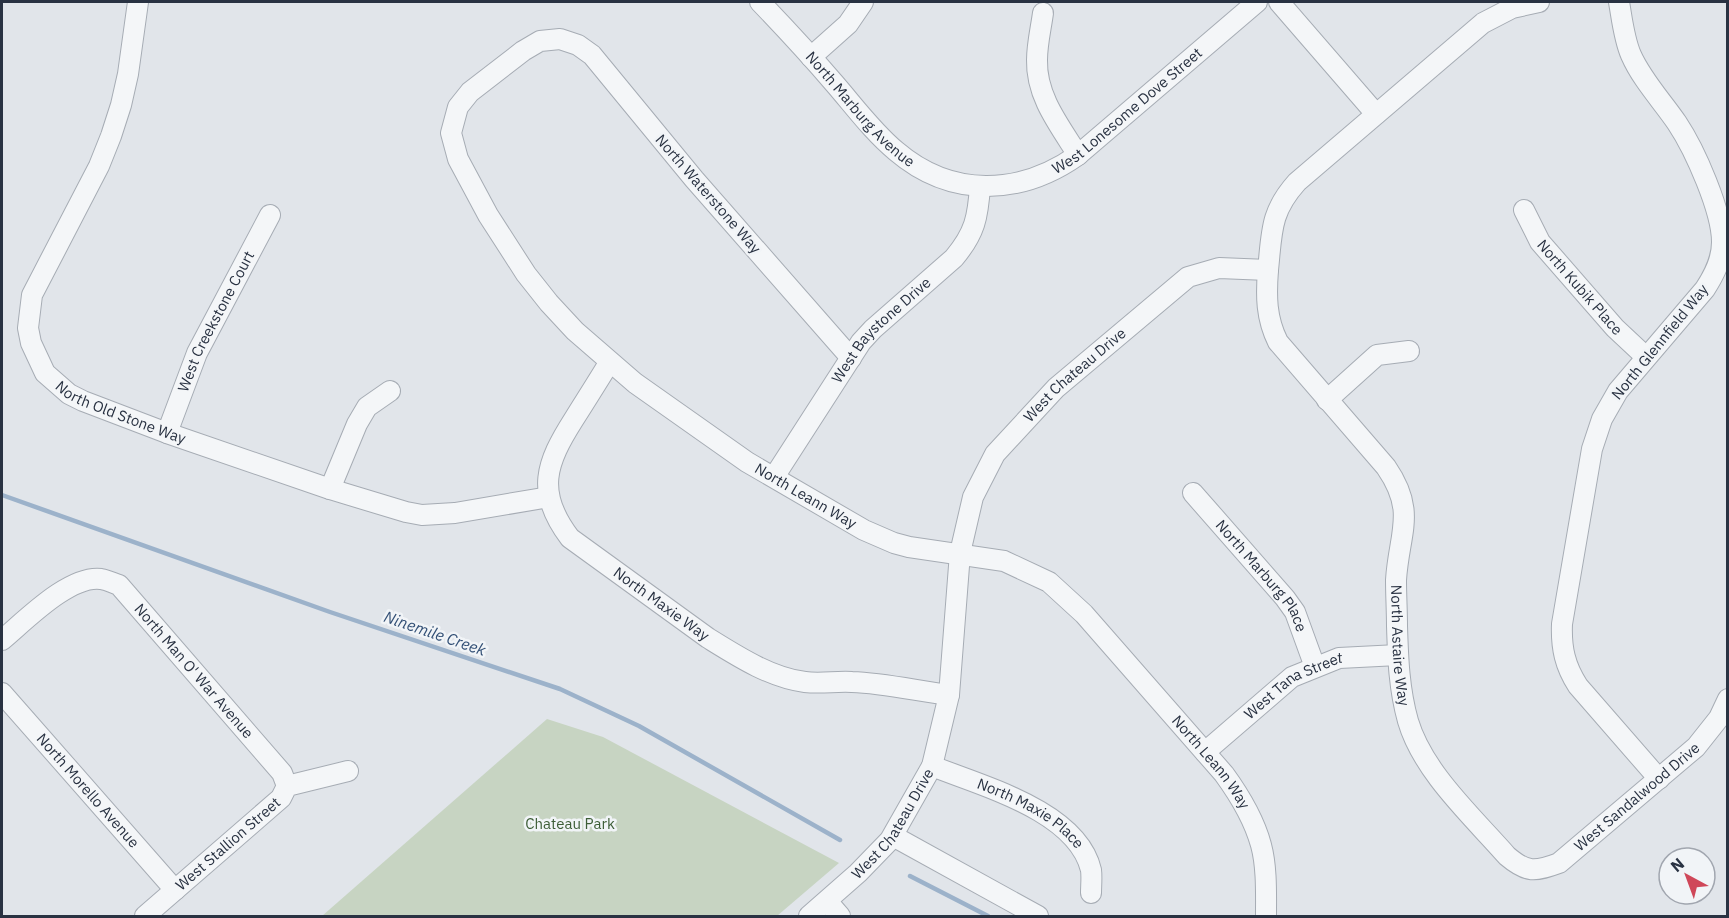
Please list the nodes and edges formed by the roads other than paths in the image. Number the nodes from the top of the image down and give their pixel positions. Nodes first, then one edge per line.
1 (138, 2) edge
2 (760, 2) edge
3 (863, 2) edge
4 (1257, 2) edge
5 (1279, 2) edge
6 (1539, 2) edge
7 (1619, 2) edge
8 (1043, 13) dead end
9 (560, 39) joint
10 (811, 57) junction
11 (1376, 114) junction
12 (1077, 155) junction
13 (980, 186) junction
14 (1524, 210) dead end
15 (270, 214) dead end
16 (1268, 270) junction
17 (1409, 351) dead end
18 (1646, 357) junction
19 (850, 358) junction
20 (609, 363) junction
21 (390, 391) dead end
22 (1327, 400) junction
23 (167, 433) junction
24 (774, 477) junction
25 (330, 489) junction
26 (1193, 493) dead end
27 (549, 497) junction
28 (960, 553) junction
29 (2, 640) edge
30 (1398, 655) junction
31 (1315, 667) junction
32 (2, 693) edge
33 (949, 695) junction
34 (1728, 699) edge
35 (1205, 752) junction
36 (932, 766) junction
37 (348, 771) dead end
38 (1659, 779) junction
39 (287, 786) junction
40 (893, 836) junction
41 (1530, 870) joint
42 (175, 890) junction
43 (1091, 893) dead end
44 (826, 901) junction
45 (145, 916) edge
46 (808, 916) edge
47 (840, 916) edge
48 (1038, 916) edge
49 (1266, 916) edge

1 - 23 street, North Old Stone Way
2 - 10 street, North Marburg Avenue
3 - 10 street
4 - 12 street, West Lonesome Dove Street
5 - 11 street
6 - 11 street
7 - 18 street, North Glennfield Way
8 - 12 street
9 - 19 street, North Waterstone Way
9 - 20 street, North Leann Way
10 - 13 street, North Marburg Avenue
11 - 16 street
12 - 13 street, West Lonesome Dove Street
13 - 19 street, West Baystone Drive
14 - 18 street, North Kubik Place
15 - 23 street, West Creekstone Court
16 - 22 street, North Astaire Way
16 - 28 street, West Chateau Drive
17 - 22 street
18 - 38 street, North Glennfield Way
19 - 24 street, West Baystone Drive
20 - 24 street, North Leann Way
20 - 27 street, North Maxie Way
21 - 25 street
22 - 30 street, North Astaire Way
23 - 25 street, North Old Stone Way
24 - 28 street, North Leann Way
25 - 27 street, North Old Stone Way
26 - 31 street, North Marburg Place
27 - 33 street, North Maxie Way
28 - 33 street, West Chateau Drive
28 - 35 street, North Leann Way
29 - 39 street, North Man O' War Avenue
30 - 31 street, West Tana Street
30 - 41 street, North Astaire Way
31 - 35 street, West Tana Street
32 - 42 street, North Morello Avenue
33 - 36 street, West Chateau Drive
34 - 38 street, West Sandalwood Drive
35 - 49 street, North Leann Way
36 - 40 street, West Chateau Drive
36 - 43 street, North Maxie Place
37 - 39 street, West Stallion Street
38 - 41 street, West Sandalwood Drive
39 - 42 street, West Stallion Street
40 - 44 street, West Chateau Drive
40 - 48 street
42 - 45 street, West Stallion Street
44 - 46 street, West Chateau Drive
44 - 47 street

